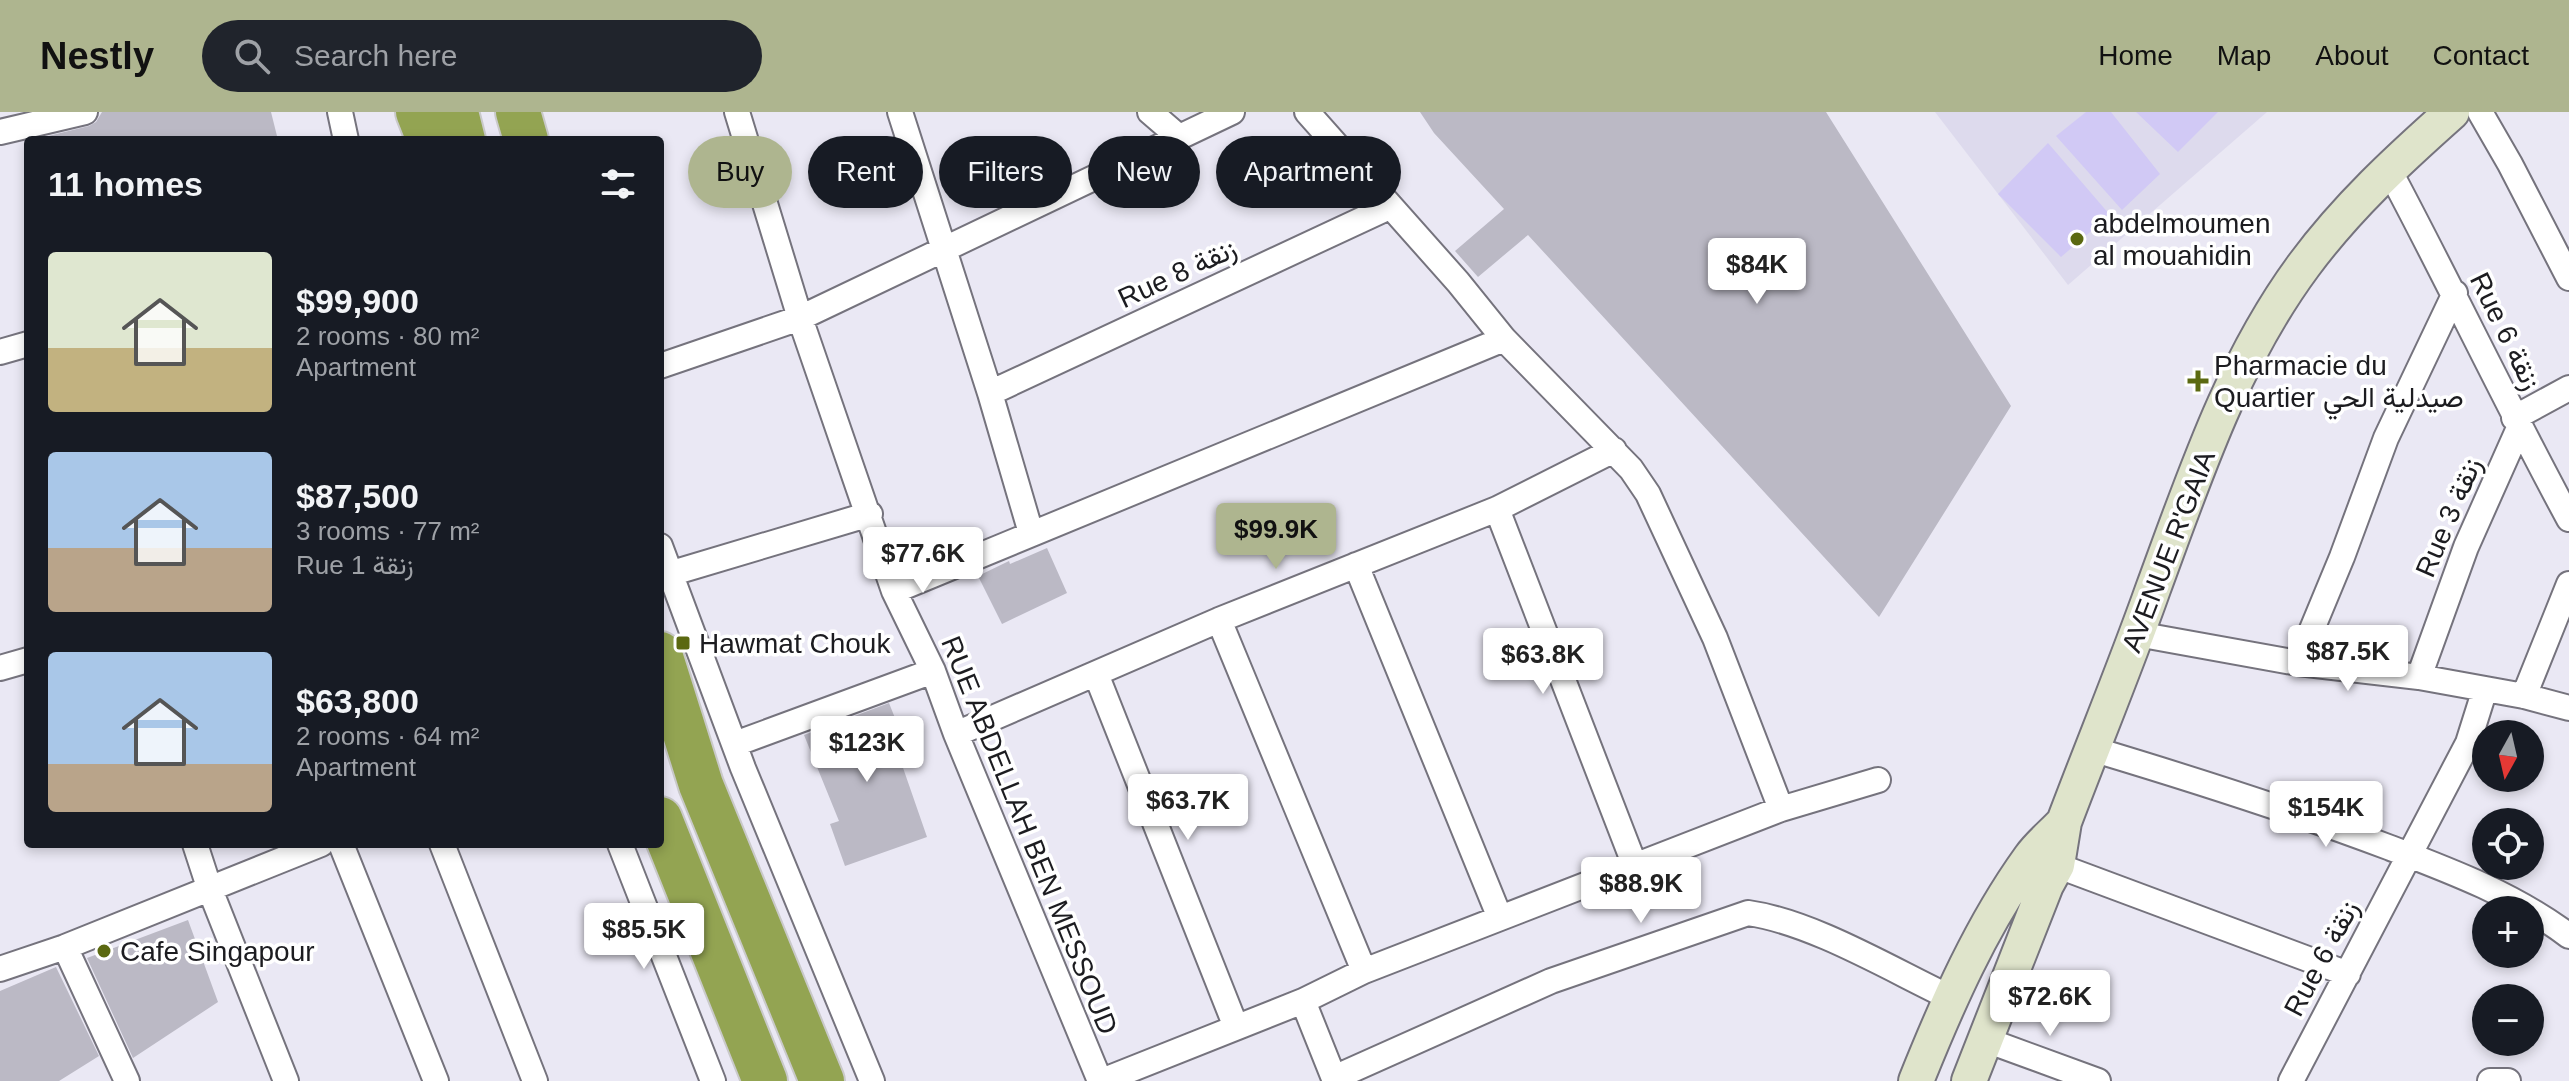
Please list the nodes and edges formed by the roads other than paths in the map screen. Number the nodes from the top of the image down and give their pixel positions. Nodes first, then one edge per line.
1 (85, 112) edge
2 (340, 112) edge
3 (418, 112) edge
4 (456, 112) edge
5 (518, 112) edge
6 (737, 112) edge
7 (1150, 112) edge
8 (1232, 112) edge
9 (1307, 112) edge
10 (2452, 112) edge
11 (2480, 112) edge
12 (906, 116) edge
13 (0, 132) edge
14 (345, 136) edge
15 (427, 136) edge
16 (462, 136) edge
17 (525, 136) edge
18 (1178, 136) edge
19 (1181, 136) edge
20 (1328, 136) edge
21 (2388, 168) junction
22 (1088, 180) edge
23 (1387, 208) edge
24 (1390, 208) edge
25 (942, 249) junction
26 (2569, 278) edge
27 (2455, 293) junction
28 (800, 318) junction
29 (1504, 339) junction
30 (24, 345) edge
31 (0, 352) edge
32 (664, 365) edge
33 (2569, 388) edge
34 (990, 393) junction
35 (2517, 423) junction
36 (1614, 450) junction
37 (1497, 509) junction
38 (870, 514) junction
39 (2569, 519) edge
40 (1031, 533) junction
41 (664, 558) edge
42 (1356, 565) junction
43 (669, 574) junction
44 (2569, 584) edge
45 (894, 591) junction
46 (1219, 620) junction
47 (2137, 634) junction
48 (24, 661) edge
49 (2298, 663) junction
50 (664, 667) edge
51 (0, 668) edge
52 (933, 671) junction
53 (1096, 674) junction
54 (2419, 677) junction
55 (2485, 689) junction
56 (2524, 696) junction
57 (2569, 708) edge
58 (956, 734) junction
59 (735, 744) junction
60 (2092, 749) junction
61 (1878, 780) dead end
62 (1781, 809) junction
63 (664, 829) edge
64 (196, 848) edge
65 (311, 848) edge
66 (343, 848) edge
67 (444, 848) edge
68 (622, 848) edge
69 (2409, 855) junction
70 (2044, 860) junction
71 (1635, 866) junction
72 (209, 887) junction
73 (1500, 918) junction
74 (2569, 936) edge
75 (65, 947) junction
76 (0, 969) edge
77 (1364, 971) junction
78 (2348, 974) junction
79 (1949, 997) junction
80 (1303, 1001) junction
81 (1236, 1027) junction
82 (1986, 1040) junction
83 (1335, 1080) edge
84 (127, 1081) edge
85 (286, 1081) edge
86 (436, 1081) edge
87 (535, 1081) edge
88 (713, 1081) edge
89 (765, 1081) edge
90 (822, 1081) edge
91 (872, 1081) edge
92 (1101, 1081) edge
93 (1916, 1081) edge
94 (1969, 1081) edge
95 (2098, 1081) edge
96 (2291, 1081) edge
97 (2490, 1081) edge
98 (2508, 1081) edge

1 - 13 street
2 - 14 street
3 - 15 highway
4 - 16 highway
5 - 17 highway
6 - 28 street, RUE ABDELLAH BEN MESSOUD
7 - 18 street
8 - 19 street
9 - 20 street
10 - 21 street, AVENUE R'GAIA
11 - 26 street
12 - 25 street
21 - 27 street, Rue 6 زنقة
21 - 47 street, AVENUE R'GAIA
22 - 25 street
23 - 34 street, Rue 8 زنقة
24 - 29 street
25 - 28 street
25 - 34 street
27 - 35 street, Rue 6 زنقة
27 - 49 street
28 - 32 street
28 - 38 street, RUE ABDELLAH BEN MESSOUD
29 - 36 street
29 - 40 street
30 - 31 street
33 - 35 street
34 - 40 street
35 - 39 street, Rue 6 زنقة
35 - 54 street, Rue 3 زنقة
36 - 37 street
36 - 62 street
37 - 42 street
37 - 71 street
38 - 43 street
38 - 45 street, RUE ABDELLAH BEN MESSOUD
40 - 45 street
41 - 43 street
42 - 46 street
42 - 73 street
43 - 59 street
44 - 56 street
45 - 52 street, RUE ABDELLAH BEN MESSOUD
46 - 53 street
46 - 77 street
47 - 49 street
47 - 60 street, AVENUE R'GAIA
48 - 51 street
49 - 54 street
50 - 90 highway
52 - 58 street, RUE ABDELLAH BEN MESSOUD
52 - 59 street
53 - 58 street
53 - 81 street
54 - 55 street
55 - 56 street
55 - 69 street, Rue 6 زنقة
56 - 57 street
58 - 92 street, RUE ABDELLAH BEN MESSOUD
59 - 91 street
60 - 69 street
60 - 70 street, AVENUE R'GAIA
61 - 62 street
62 - 71 street
63 - 89 highway
64 - 72 street
65 - 72 street
66 - 86 street
67 - 87 street
68 - 88 street
69 - 74 street
69 - 78 street, Rue 6 زنقة
70 - 78 street
70 - 79 street, AVENUE R'GAIA
70 - 82 street, AVENUE R'GAIA
71 - 73 street
72 - 75 street
72 - 85 street
73 - 77 street
75 - 76 street
75 - 84 street
77 - 80 street
78 - 96 street, Rue 6 زنقة
79 - 83 street
79 - 93 street, AVENUE R'GAIA
80 - 81 street
80 - 83 street
81 - 92 street
82 - 94 street, AVENUE R'GAIA
82 - 95 street
97 - 98 street

